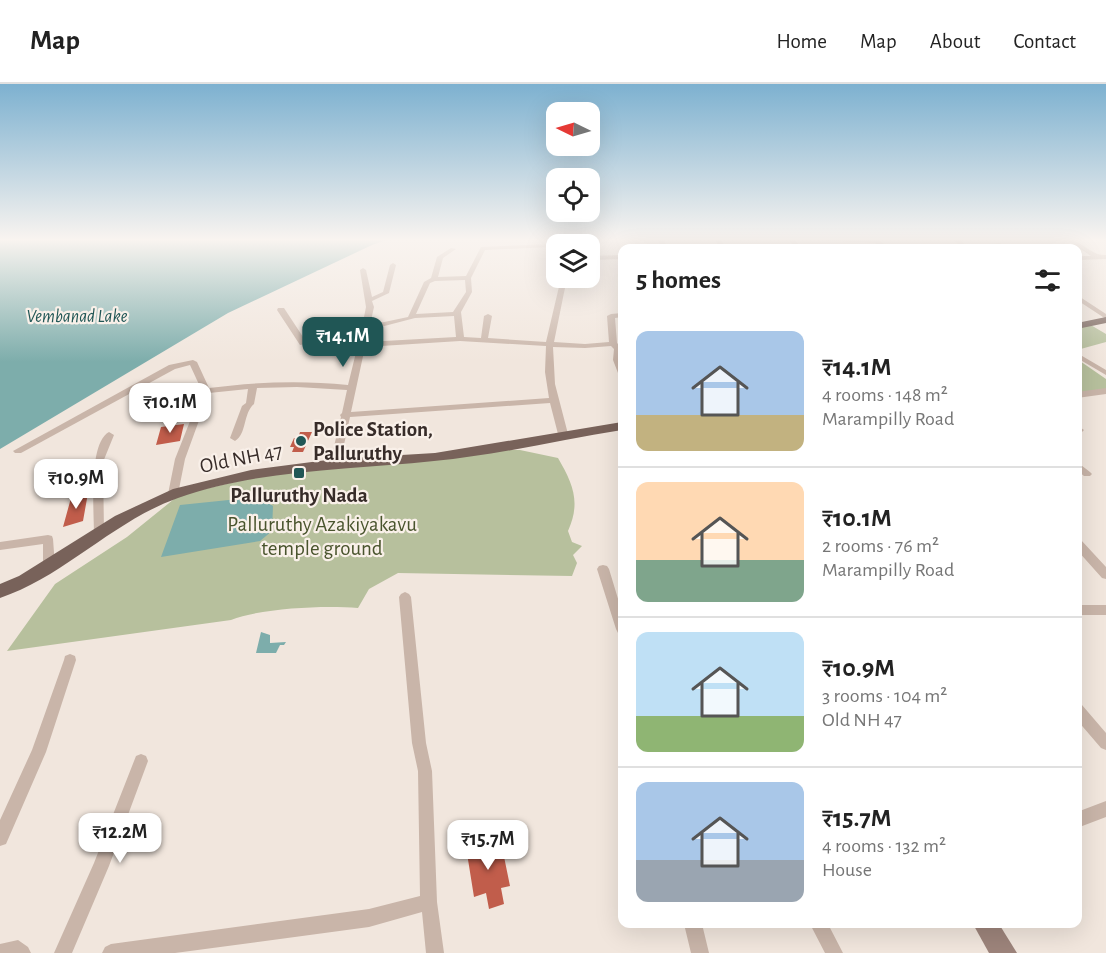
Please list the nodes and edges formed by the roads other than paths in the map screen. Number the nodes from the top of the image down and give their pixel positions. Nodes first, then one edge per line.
1 (365, 281) edge
2 (389, 281) edge
3 (431, 281) edge
4 (468, 281) edge
5 (562, 288) edge
6 (370, 300) junction
7 (1082, 301) edge
8 (280, 310) dead end
9 (458, 314) junction
10 (488, 315) dead end
11 (618, 315) edge
12 (412, 316) junction
13 (1106, 319) edge
14 (1082, 325) edge
15 (612, 328) junction
16 (618, 329) edge
17 (364, 330) junction
18 (460, 339) junction
19 (484, 340) junction
20 (549, 344) junction
21 (613, 344) junction
22 (362, 345) junction
23 (618, 348) edge
24 (1082, 358) edge
25 (1106, 373) edge
26 (253, 385) junction
27 (352, 388) junction
28 (206, 391) junction
29 (1106, 391) edge
30 (1082, 394) edge
31 (553, 400) junction
32 (344, 415) junction
33 (618, 427) edge
34 (563, 434) junction
35 (109, 435) dead end
36 (235, 438) dead end
37 (18, 451) dead end
38 (335, 463) junction
39 (1082, 470) edge
40 (1087, 474) dead end
41 (173, 494) junction
42 (99, 533) junction
43 (0, 546) edge
44 (1082, 548) edge
45 (49, 566) junction
46 (603, 569) dead end
47 (1106, 574) edge
48 (0, 591) edge
49 (405, 597) dead end
50 (1082, 610) edge
51 (1106, 610) edge
52 (618, 616) edge
53 (70, 660) dead end
54 (1082, 716) edge
55 (1106, 743) edge
56 (141, 761) dead end
57 (1106, 809) edge
58 (1082, 818) edge
59 (0, 838) edge
60 (429, 902) junction
61 (694, 928) edge
62 (821, 928) edge
63 (988, 928) edge
64 (0, 953) edge
65 (22, 953) edge
66 (63, 953) edge
67 (111, 953) edge
68 (435, 953) edge
69 (700, 953) edge
70 (834, 953) edge
71 (1004, 953) edge

1 - 6 street
2 - 6 street
3 - 12 street
4 - 9 street
5 - 20 street
6 - 17 street
7 - 13 street
8 - 17 street
9 - 12 street
9 - 18 street
10 - 19 street
11 - 15 street
12 - 17 street
13 - 14 main road
15 - 16 street
15 - 21 street
17 - 22 street
18 - 19 street
18 - 22 street
19 - 20 street
20 - 21 street
20 - 31 street
21 - 23 street
22 - 27 street
24 - 25 street
26 - 27 street
26 - 28 street
26 - 36 street
27 - 32 street
28 - 37 street
28 - 41 street
29 - 30 street
31 - 32 street
31 - 34 street
32 - 38 street
33 - 34 main road, Old NH 47
34 - 38 main road, Old NH 47
35 - 42 street
38 - 41 main road, Old NH 47
39 - 40 street
41 - 42 main road, Old NH 47
42 - 45 main road, Old NH 47
43 - 45 street
44 - 47 street
45 - 48 main road, Old NH 47
46 - 52 street
49 - 60 street
50 - 51 street
53 - 59 street
54 - 55 street
56 - 66 street
57 - 58 street
60 - 67 street
60 - 68 street
61 - 69 street
62 - 70 street
63 - 71 main road
64 - 65 street

